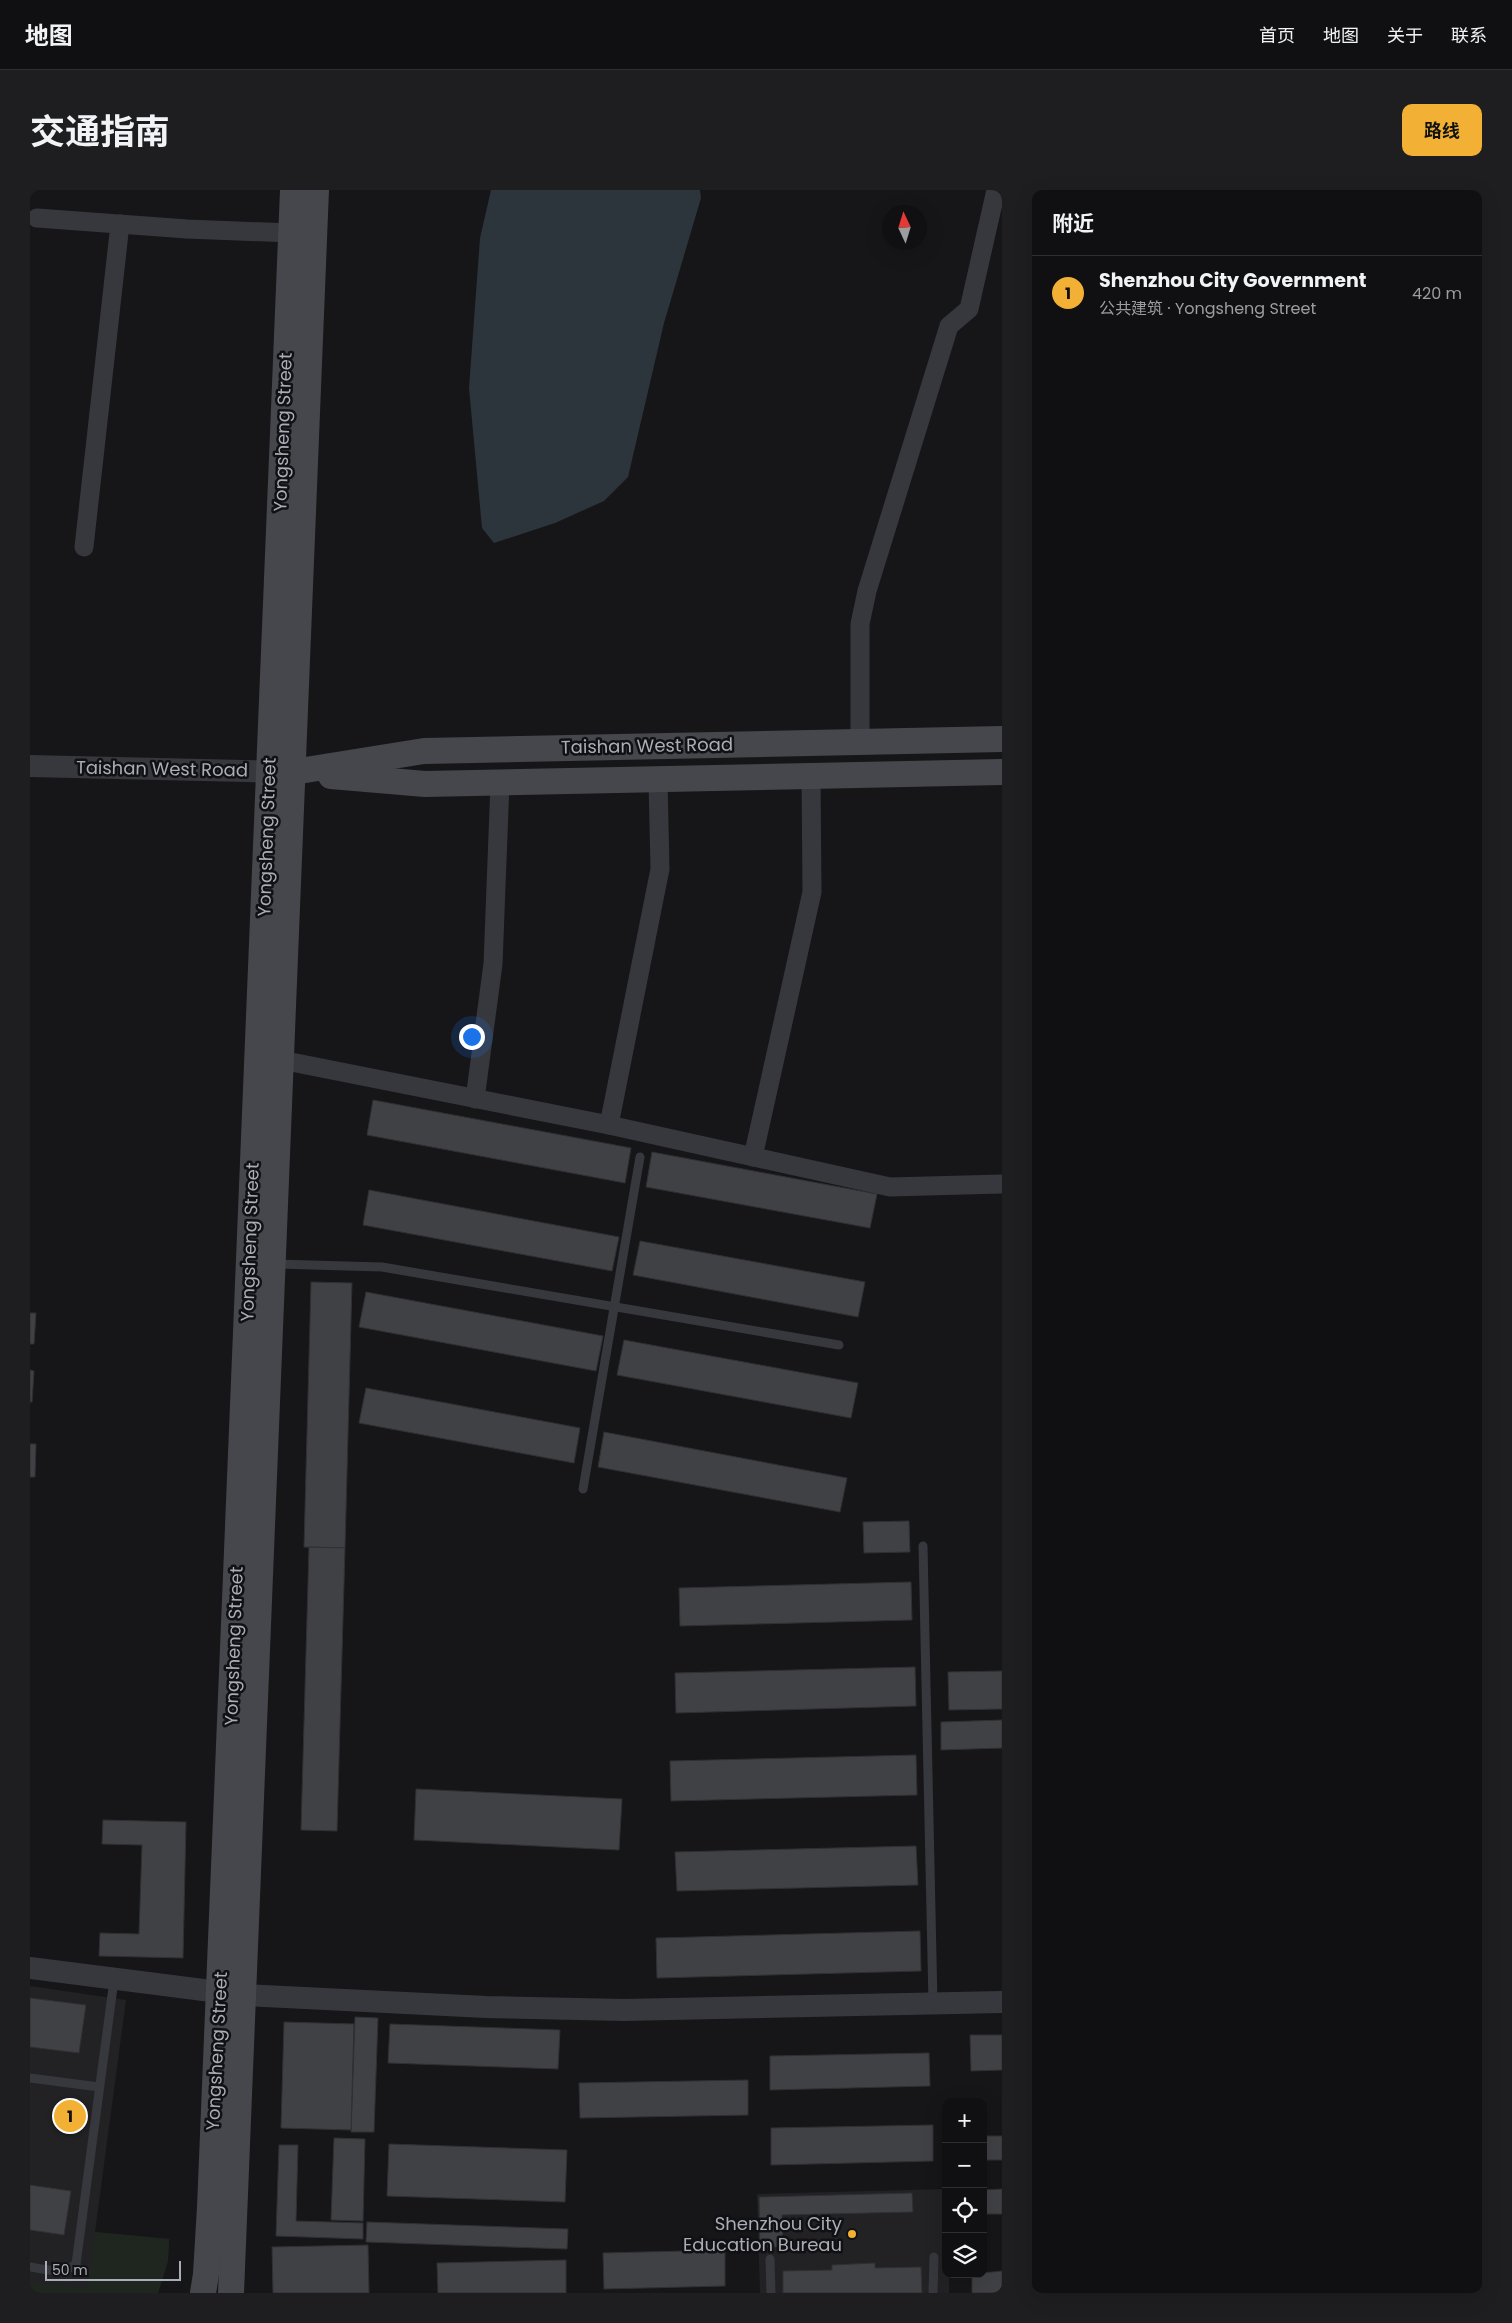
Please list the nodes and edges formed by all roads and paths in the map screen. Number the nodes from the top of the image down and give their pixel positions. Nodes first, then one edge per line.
1 (293, 190) edge
2 (316, 190) edge
3 (996, 190) edge
4 (37, 218) dead end
5 (120, 224) junction
6 (291, 233) junction
7 (84, 547) dead end
8 (1002, 739) edge
9 (860, 742) junction
10 (30, 766) edge
11 (281, 772) junction
12 (1002, 772) edge
13 (811, 776) junction
14 (658, 780) junction
15 (500, 783) junction
16 (281, 1060) junction
17 (475, 1099) junction
18 (608, 1125) junction
19 (640, 1157) dead end
20 (753, 1157) junction
21 (1002, 1184) edge
22 (273, 1264) junction
23 (614, 1307) junction
24 (839, 1345) dead end
25 (583, 1489) dead end
26 (922, 1546) dead end
27 (30, 1968) edge
28 (114, 1978) junction
29 (231, 1994) junction
30 (1002, 2002) edge
31 (933, 2004) junction
32 (30, 2078) edge
33 (100, 2088) junction
34 (934, 2257) dead end
35 (770, 2259) dead end
36 (30, 2267) edge
37 (203, 2293) edge
38 (231, 2293) edge
39 (771, 2293) edge
40 (933, 2293) edge

1 - 6 main road, Yongsheng Street
2 - 11 main road, Yongsheng Street
3 - 9 street
4 - 5 street
5 - 6 street
5 - 7 street
6 - 11 main road, Yongsheng Street
8 - 9 main road, Taishan West Road
9 - 11 main road, Taishan West Road
10 - 11 street, Taishan West Road
11 - 15 main road, Taishan West Road
11 - 16 main road, Yongsheng Street
11 - 29 main road, Yongsheng Street
12 - 13 main road, Taishan West Road
13 - 14 main road, Taishan West Road
13 - 20 street
14 - 15 main road, Taishan West Road
14 - 18 street
15 - 17 street
16 - 17 street
16 - 22 main road, Yongsheng Street
17 - 18 street
18 - 20 street
19 - 23 lane
20 - 21 street
22 - 23 lane
22 - 29 main road, Yongsheng Street
23 - 24 lane
23 - 25 lane
26 - 31 lane
27 - 28 street
28 - 29 street
28 - 33 lane
29 - 31 street
29 - 37 main road, Yongsheng Street
29 - 38 main road, Yongsheng Street
30 - 31 street
32 - 33 lane
33 - 36 lane
34 - 40 lane
35 - 39 lane

